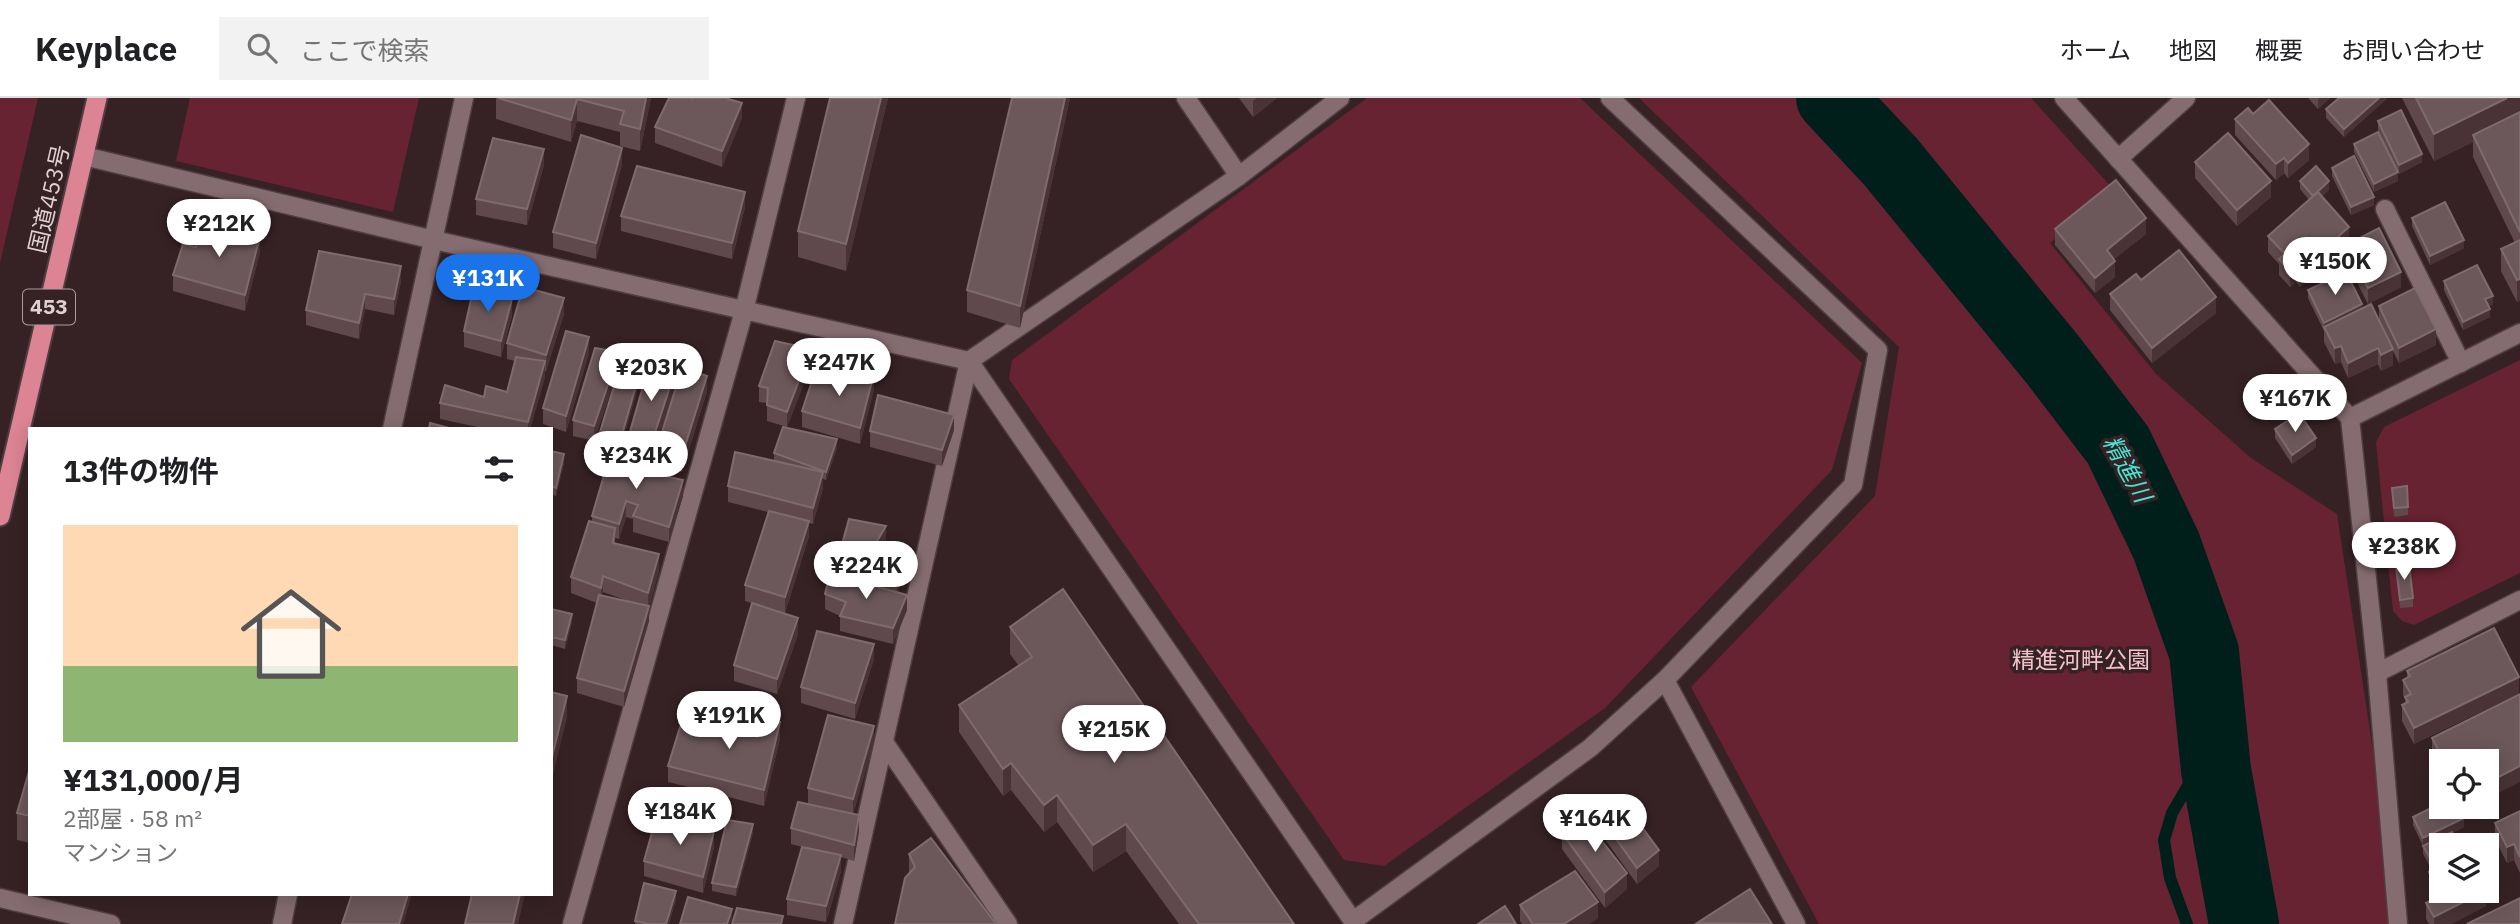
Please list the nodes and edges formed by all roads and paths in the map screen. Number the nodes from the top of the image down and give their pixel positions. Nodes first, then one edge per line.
1 (97, 98) edge
2 (464, 98) edge
3 (796, 98) edge
4 (1186, 98) edge
5 (1340, 98) edge
6 (1610, 98) edge
7 (2064, 98) edge
8 (2186, 98) edge
9 (84, 156) junction
10 (2119, 159) junction
11 (1239, 176) junction
12 (2385, 209) dead end
13 (434, 240) junction
14 (744, 311) junction
15 (2520, 333) edge
16 (968, 361) junction
17 (2460, 363) junction
18 (2350, 418) junction
19 (392, 427) edge
20 (0, 516) edge
21 (2520, 600) edge
22 (2377, 673) junction
23 (1665, 680) junction
24 (884, 742) junction
25 (288, 896) edge
26 (0, 898) edge
27 (1354, 922) edge
28 (111, 924) edge
29 (282, 924) edge
30 (572, 924) edge
31 (843, 924) edge
32 (1008, 924) edge
33 (1796, 924) edge
34 (2398, 924) edge

1 - 9 highway, 国道453号 / 453
2 - 13 street
3 - 14 street
4 - 11 street
5 - 11 street
6 - 23 street
7 - 10 street
8 - 10 street
9 - 13 street
9 - 20 highway, 国道453号 / 453
10 - 18 street
11 - 16 street
12 - 17 street
13 - 14 street
13 - 19 street
14 - 16 street
14 - 30 street
15 - 17 street
16 - 24 street
16 - 27 street
17 - 18 street
18 - 22 street
21 - 22 street
22 - 34 street
23 - 27 street
23 - 33 street
24 - 31 street
24 - 32 street
25 - 29 street
26 - 28 street

